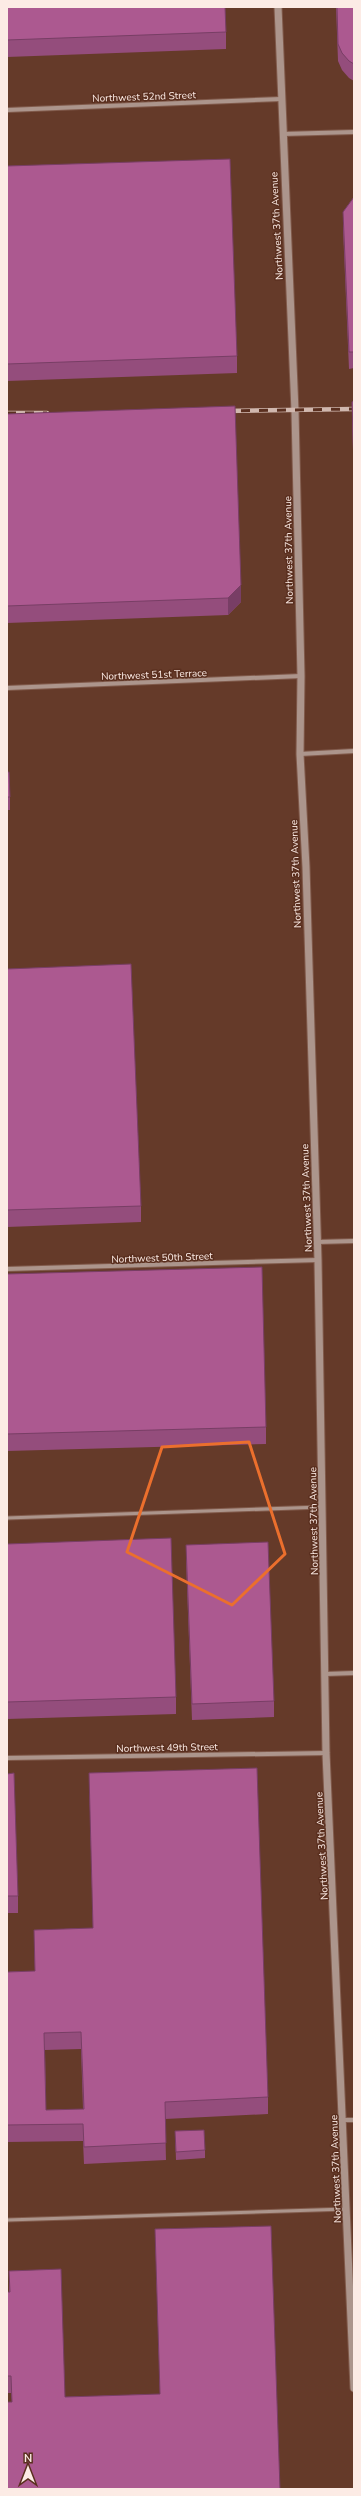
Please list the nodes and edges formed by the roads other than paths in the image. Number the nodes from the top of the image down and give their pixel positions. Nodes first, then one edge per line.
1 (278, 7) edge
2 (281, 98) junction
3 (7, 110) edge
4 (354, 132) edge
5 (282, 134) junction
6 (301, 676) junction
7 (7, 688) edge
8 (354, 751) edge
9 (300, 754) junction
10 (354, 1241) edge
11 (317, 1242) junction
12 (318, 1260) junction
13 (7, 1269) edge
14 (322, 1507) junction
15 (7, 1518) edge
16 (354, 1673) edge
17 (325, 1674) junction
18 (326, 1753) junction
19 (7, 1758) edge
20 (343, 2120) junction
21 (354, 2120) edge
22 (347, 2209) junction
23 (7, 2220) edge
24 (354, 2388) edge

1 - 2 street, Northwest 37th Avenue
2 - 3 street, Northwest 52nd Street
2 - 5 street, Northwest 37th Avenue
4 - 5 street
5 - 6 street, Northwest 37th Avenue
6 - 7 street, Northwest 51st Terrace
6 - 9 street, Northwest 37th Avenue
8 - 9 street
9 - 11 street, Northwest 37th Avenue
10 - 11 street
11 - 12 street, Northwest 37th Avenue
12 - 13 street, Northwest 50th Street
12 - 14 street, Northwest 37th Avenue
14 - 15 lane
14 - 17 street, Northwest 37th Avenue
16 - 17 street
17 - 18 street, Northwest 37th Avenue
18 - 19 street, Northwest 49th Street
18 - 20 street, Northwest 37th Avenue
20 - 21 street
20 - 22 street, Northwest 37th Avenue
22 - 23 lane
22 - 24 street, Northwest 37th Avenue

